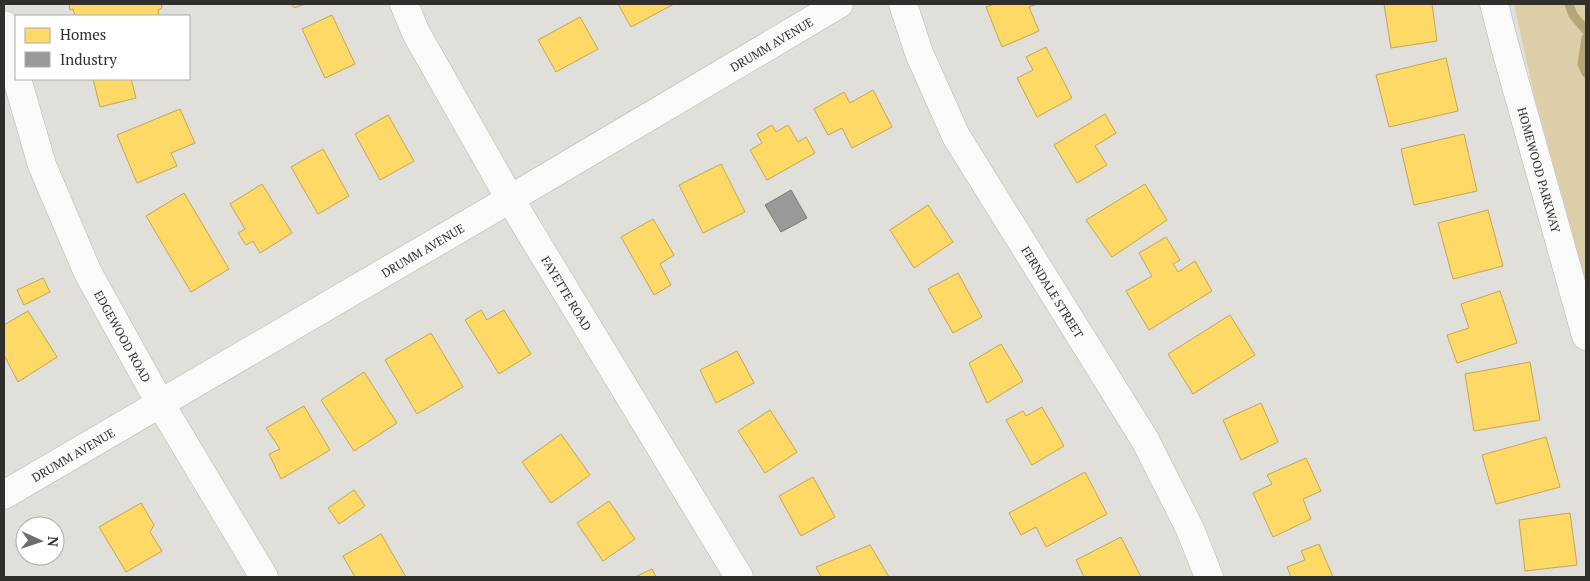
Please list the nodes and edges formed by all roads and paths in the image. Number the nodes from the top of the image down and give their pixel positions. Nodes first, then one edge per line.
1 (404, 4) edge
2 (839, 4) edge
3 (904, 4) edge
4 (1494, 4) edge
5 (4, 26) edge
6 (15, 70) edge
7 (18, 80) edge
8 (510, 199) junction
9 (1586, 336) edge
10 (160, 404) junction
11 (4, 495) edge
12 (264, 577) edge
13 (739, 577) edge
14 (1210, 577) edge

1 - 8 street, FAYETTE ROAD
2 - 8 street, DRUMM AVENUE
3 - 14 street, FERNDALE STREET
4 - 9 street, HOMEWOOD PARKWAY
5 - 6 street, EDGEWOOD ROAD
7 - 10 street, EDGEWOOD ROAD
8 - 10 street, DRUMM AVENUE
8 - 13 street, FAYETTE ROAD
10 - 11 street, DRUMM AVENUE
10 - 12 street, EDGEWOOD ROAD

